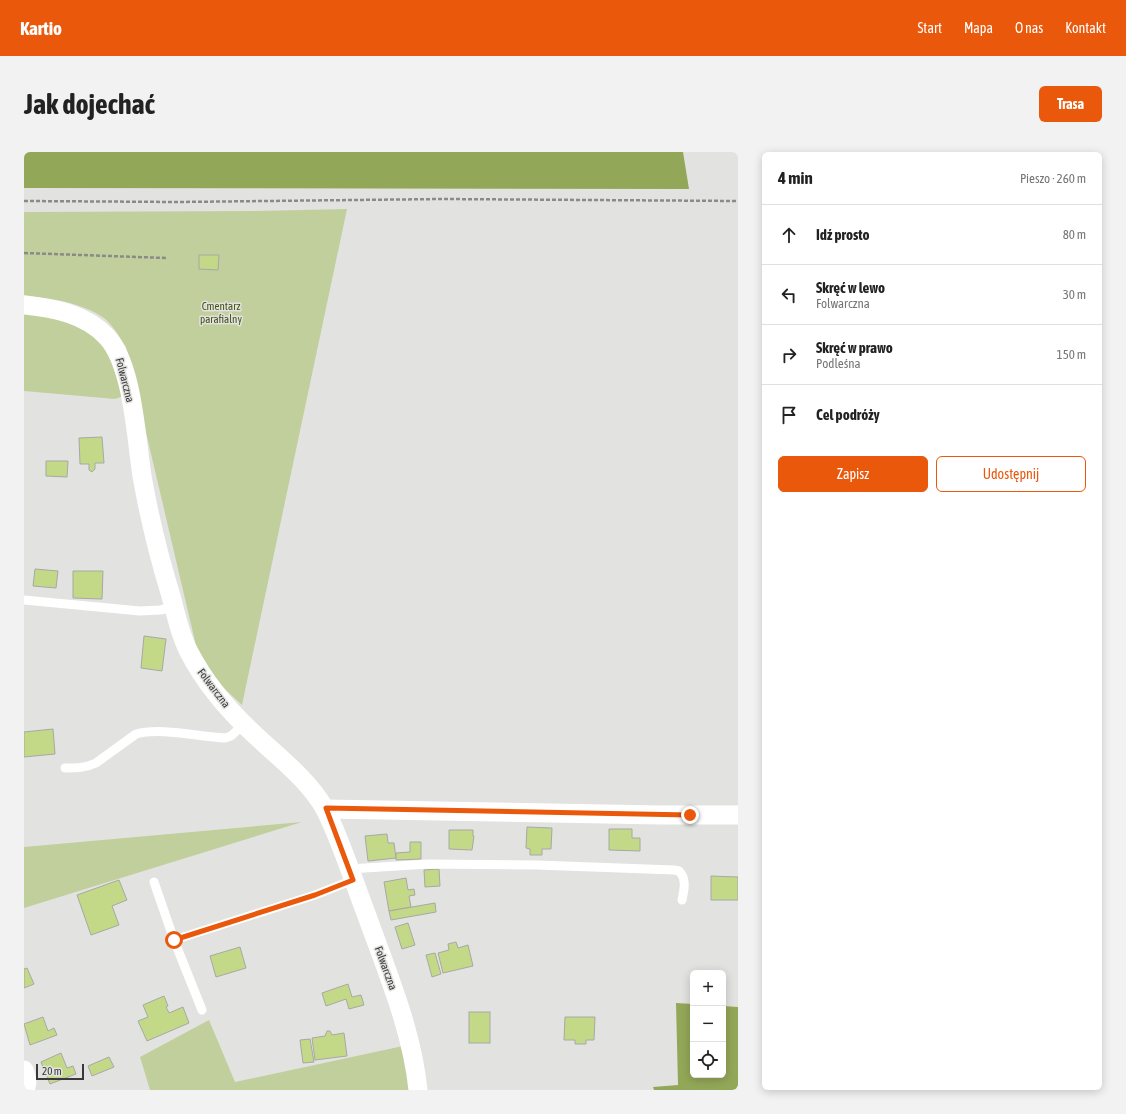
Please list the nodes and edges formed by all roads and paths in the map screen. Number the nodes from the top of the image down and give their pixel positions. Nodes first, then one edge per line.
1 (24, 201) edge
2 (738, 201) edge
3 (24, 253) edge
4 (166, 258) dead end
5 (24, 305) edge
6 (24, 600) edge
7 (174, 607) junction
8 (244, 724) junction
9 (65, 768) dead end
10 (326, 808) junction
11 (738, 815) edge
12 (351, 875) junction
13 (154, 882) dead end
14 (682, 900) dead end
15 (174, 940) junction
16 (202, 1010) dead end
17 (24, 1070) edge
18 (24, 1090) edge
19 (418, 1090) edge

1 - 2 path
3 - 4 path
5 - 7 street, Folwarczna
6 - 7 lane
7 - 8 street, Folwarczna
8 - 9 lane
8 - 10 street, Folwarczna
10 - 11 street
10 - 12 street, Folwarczna
12 - 14 lane
12 - 15 lane
12 - 19 street, Folwarczna
13 - 15 lane
15 - 16 lane
17 - 18 street

